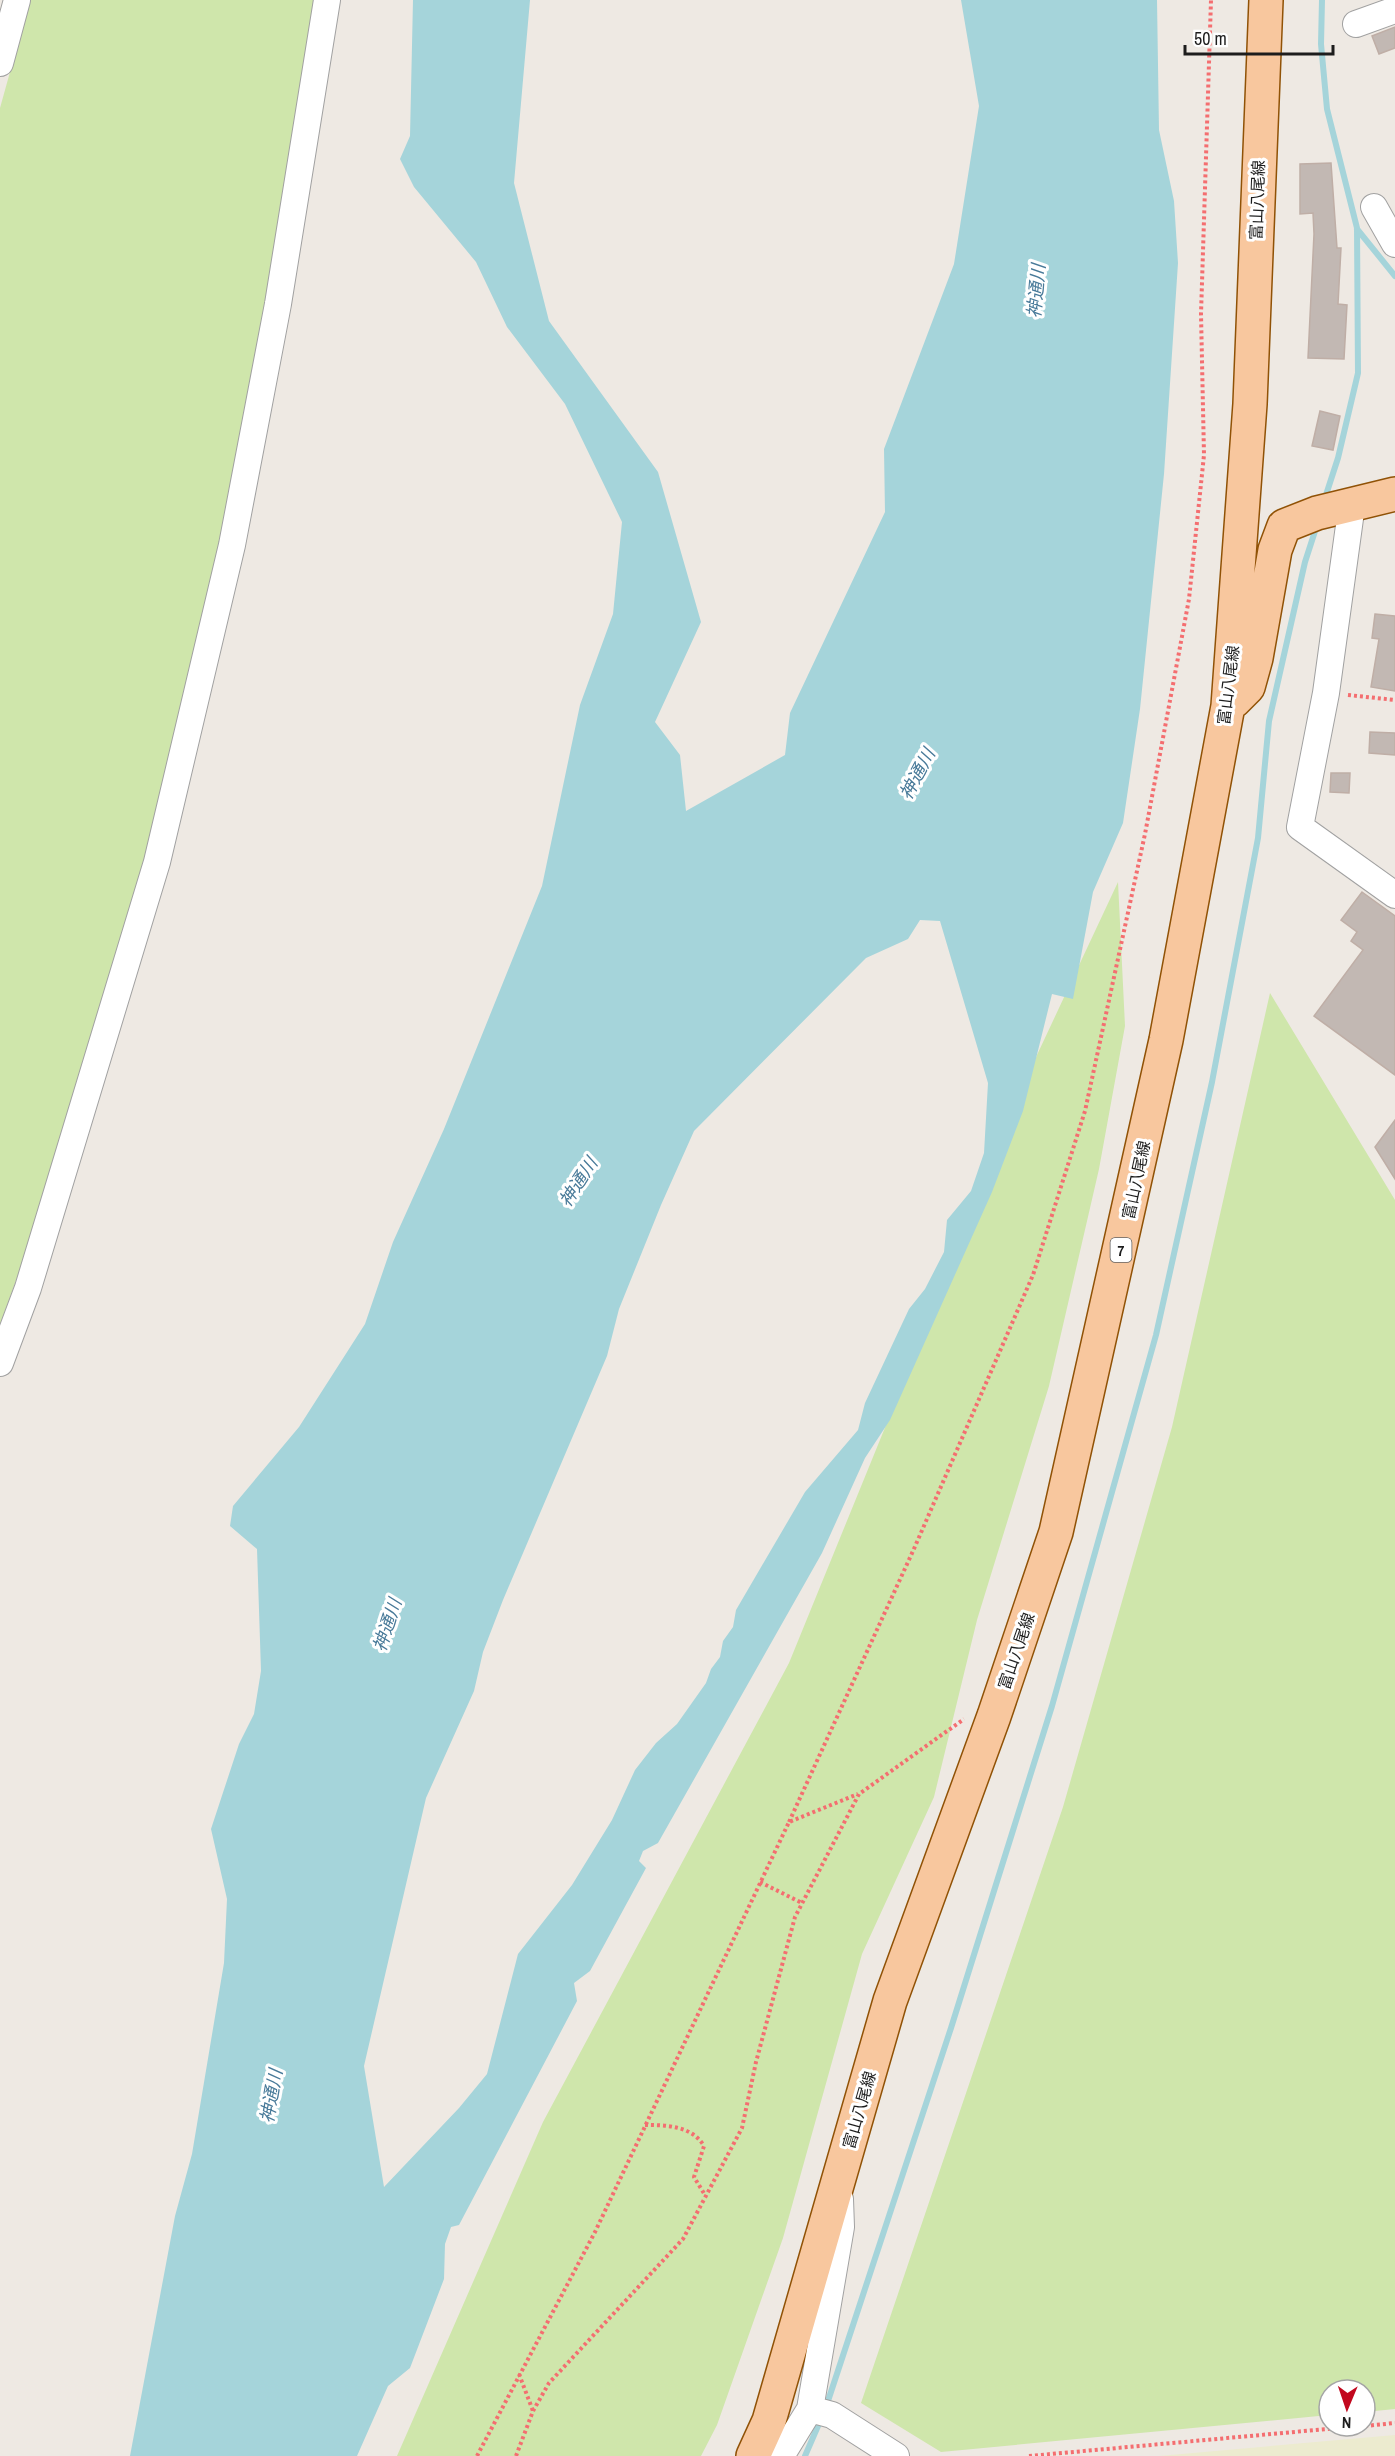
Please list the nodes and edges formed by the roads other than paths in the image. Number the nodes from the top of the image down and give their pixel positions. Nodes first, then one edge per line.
1 (17, 0) edge
2 (327, 0) edge
3 (1266, 0) edge
4 (1395, 10) edge
5 (1356, 24) dead end
6 (0, 63) edge
7 (1374, 207) dead end
8 (1395, 244) edge
9 (1395, 494) edge
10 (1329, 510) junction
11 (1228, 706) junction
12 (1395, 895) edge
13 (0, 1363) edge
14 (840, 2175) junction
15 (810, 2409) junction
16 (753, 2456) edge
17 (781, 2456) edge
18 (896, 2456) edge

1 - 6 street
2 - 13 street
3 - 11 main road, 富山八尾線 / 7
4 - 5 street
7 - 8 street
9 - 10 main road
10 - 11 main road
10 - 12 street
11 - 14 main road, 富山八尾線 / 7
14 - 15 street
14 - 16 main road, 富山八尾線 / 7
15 - 17 street
15 - 18 street

